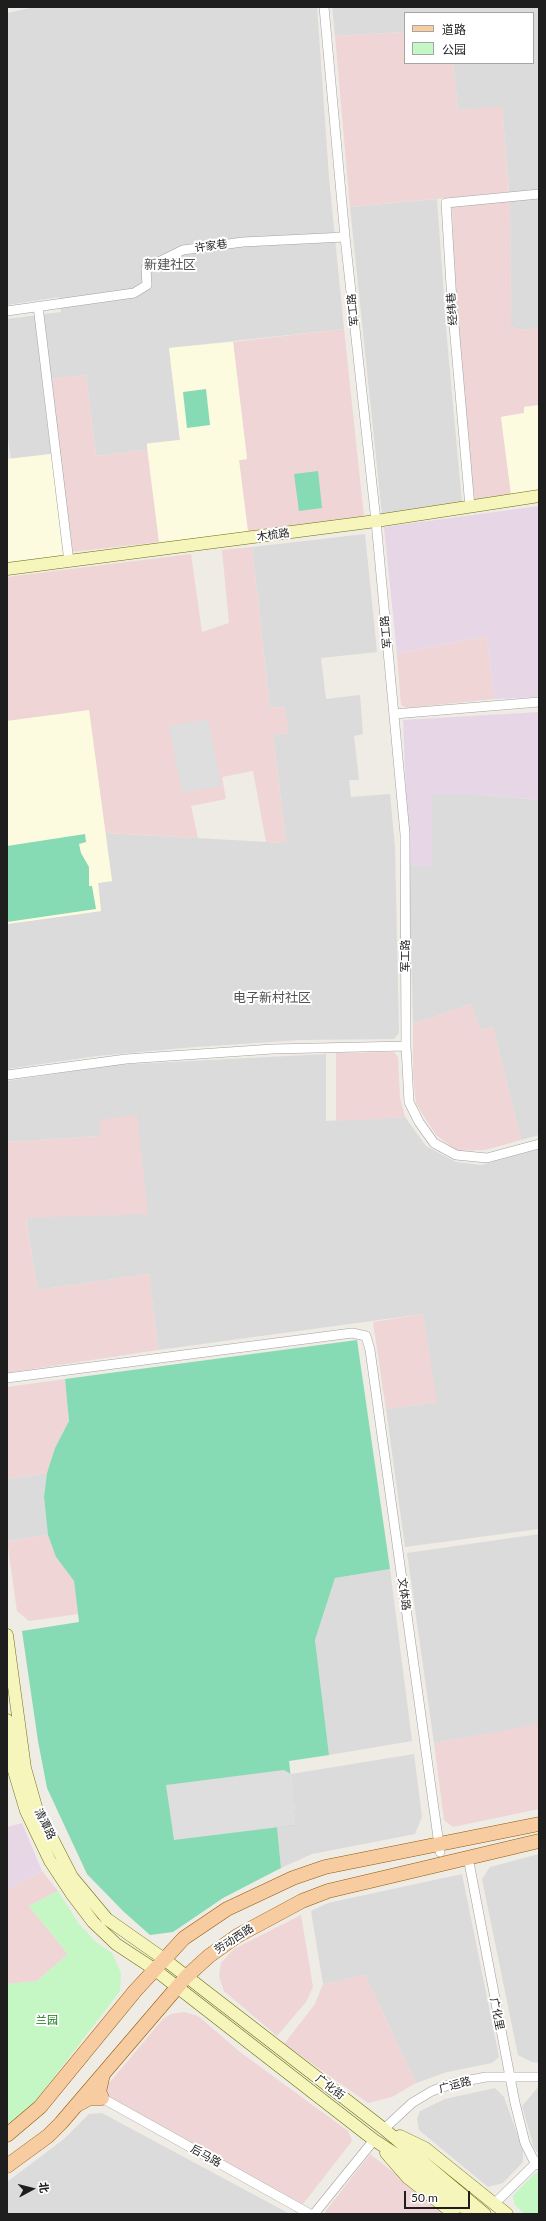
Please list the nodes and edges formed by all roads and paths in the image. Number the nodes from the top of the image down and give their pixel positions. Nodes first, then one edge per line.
1 (324, 7) edge
2 (539, 194) edge
3 (345, 237) junction
4 (38, 306) junction
5 (7, 311) edge
6 (539, 496) edge
7 (470, 507) junction
8 (376, 520) junction
9 (69, 562) junction
10 (7, 569) edge
11 (539, 702) edge
12 (394, 714) junction
13 (406, 1046) junction
14 (7, 1075) edge
15 (539, 1144) edge
16 (7, 1378) edge
17 (7, 1635) edge
18 (7, 1720) edge
19 (539, 1824) edge
20 (539, 1841) edge
21 (439, 1848) junction
22 (468, 1857) junction
23 (168, 1962) junction
24 (154, 1969) junction
25 (182, 1983) junction
26 (103, 2073) junction
27 (509, 2076) junction
28 (539, 2077) edge
29 (102, 2098) junction
30 (75, 2106) junction
31 (384, 2129) junction
32 (7, 2135) edge
33 (374, 2140) junction
34 (538, 2164) edge
35 (7, 2166) edge
36 (494, 2204) junction
37 (310, 2214) edge
38 (314, 2214) edge
39 (454, 2214) edge
40 (480, 2214) edge
41 (507, 2214) edge

1 - 3 street, 军工路
2 - 7 street, 经纬巷
3 - 4 street, 许家巷
3 - 8 street, 军工路
4 - 5 street, 许家巷
4 - 9 street
6 - 7 main road, 木梳路
7 - 8 main road, 木梳路
8 - 9 main road, 木梳路
8 - 12 street, 军工路
9 - 10 main road, 木梳路
11 - 12 street
12 - 13 street, 军工路
13 - 14 street
13 - 15 street, 军工路
16 - 21 street, 文体路
17 - 23 main road, 清潭路
18 - 24 main road, 清潭路
19 - 21 main road
20 - 22 main road, 劳动西路
21 - 23 main road
22 - 25 main road, 劳动西路
22 - 27 street, 广化里
23 - 24 main road
23 - 25 main road, 广化街
24 - 25 main road, 清潭路
24 - 32 main road
25 - 26 main road, 劳动西路
25 - 31 main road, 广化街
25 - 33 main road, 广化街
26 - 29 main road
26 - 30 main road, 劳动西路
27 - 28 street, 广运路
27 - 31 street, 广运路
27 - 34 street, 广化里
29 - 30 main road
29 - 37 street, 后马路
30 - 35 main road, 劳动西路
31 - 36 main road
31 - 40 main road, 广化街
33 - 38 street
33 - 39 main road
33 - 40 main road, 广化街
34 - 36 street
36 - 41 main road

